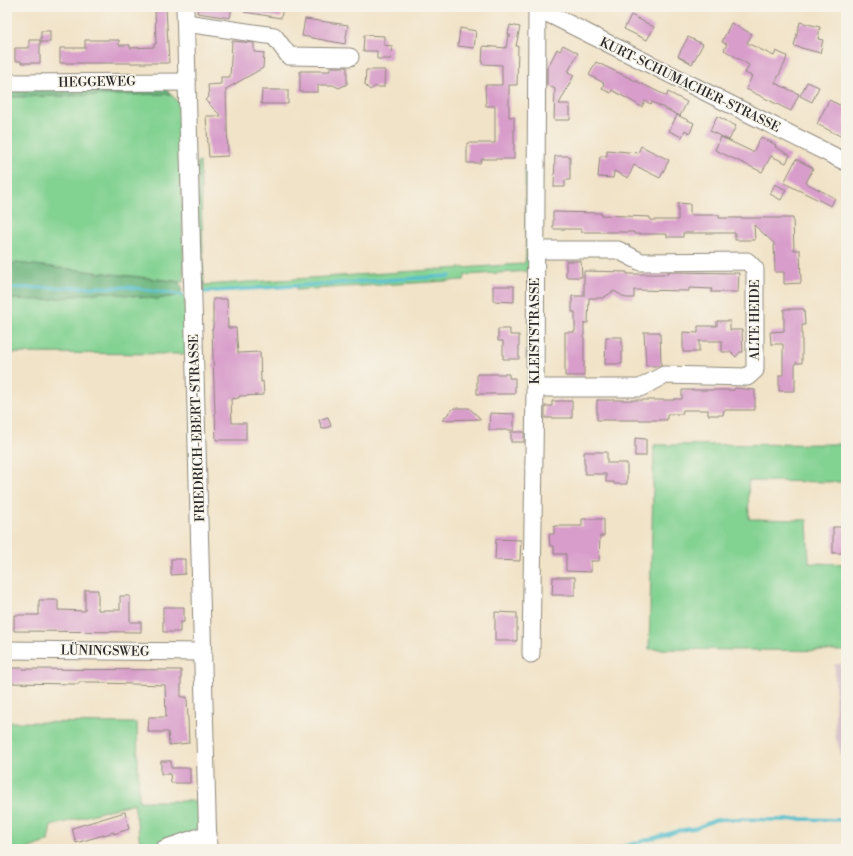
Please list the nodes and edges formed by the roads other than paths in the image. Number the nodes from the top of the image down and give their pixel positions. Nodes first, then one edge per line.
1 (536, 7) edge
2 (185, 15) edge
3 (350, 57) dead end
4 (187, 82) junction
5 (7, 83) edge
6 (846, 162) edge
7 (536, 250) junction
8 (535, 388) junction
9 (7, 650) edge
10 (203, 652) junction
11 (532, 654) dead end
12 (208, 841) edge
13 (164, 849) edge

1 - 6 street, KURT-SCHUMACHER-STRASSE
1 - 7 street, KLEISTSTRASSE
2 - 3 street
2 - 4 street, FRIEDRICH-EBERT-STRASSE
4 - 5 street, HEGGEWEG
4 - 10 street, FRIEDRICH-EBERT-STRASSE
7 - 8 street, KLEISTSTRASSE
7 - 8 street, ALTE HEIDE
8 - 11 street, KLEISTSTRASSE
9 - 10 street, LÜNINGSWEG
10 - 12 street, FRIEDRICH-EBERT-STRASSE
12 - 13 street

